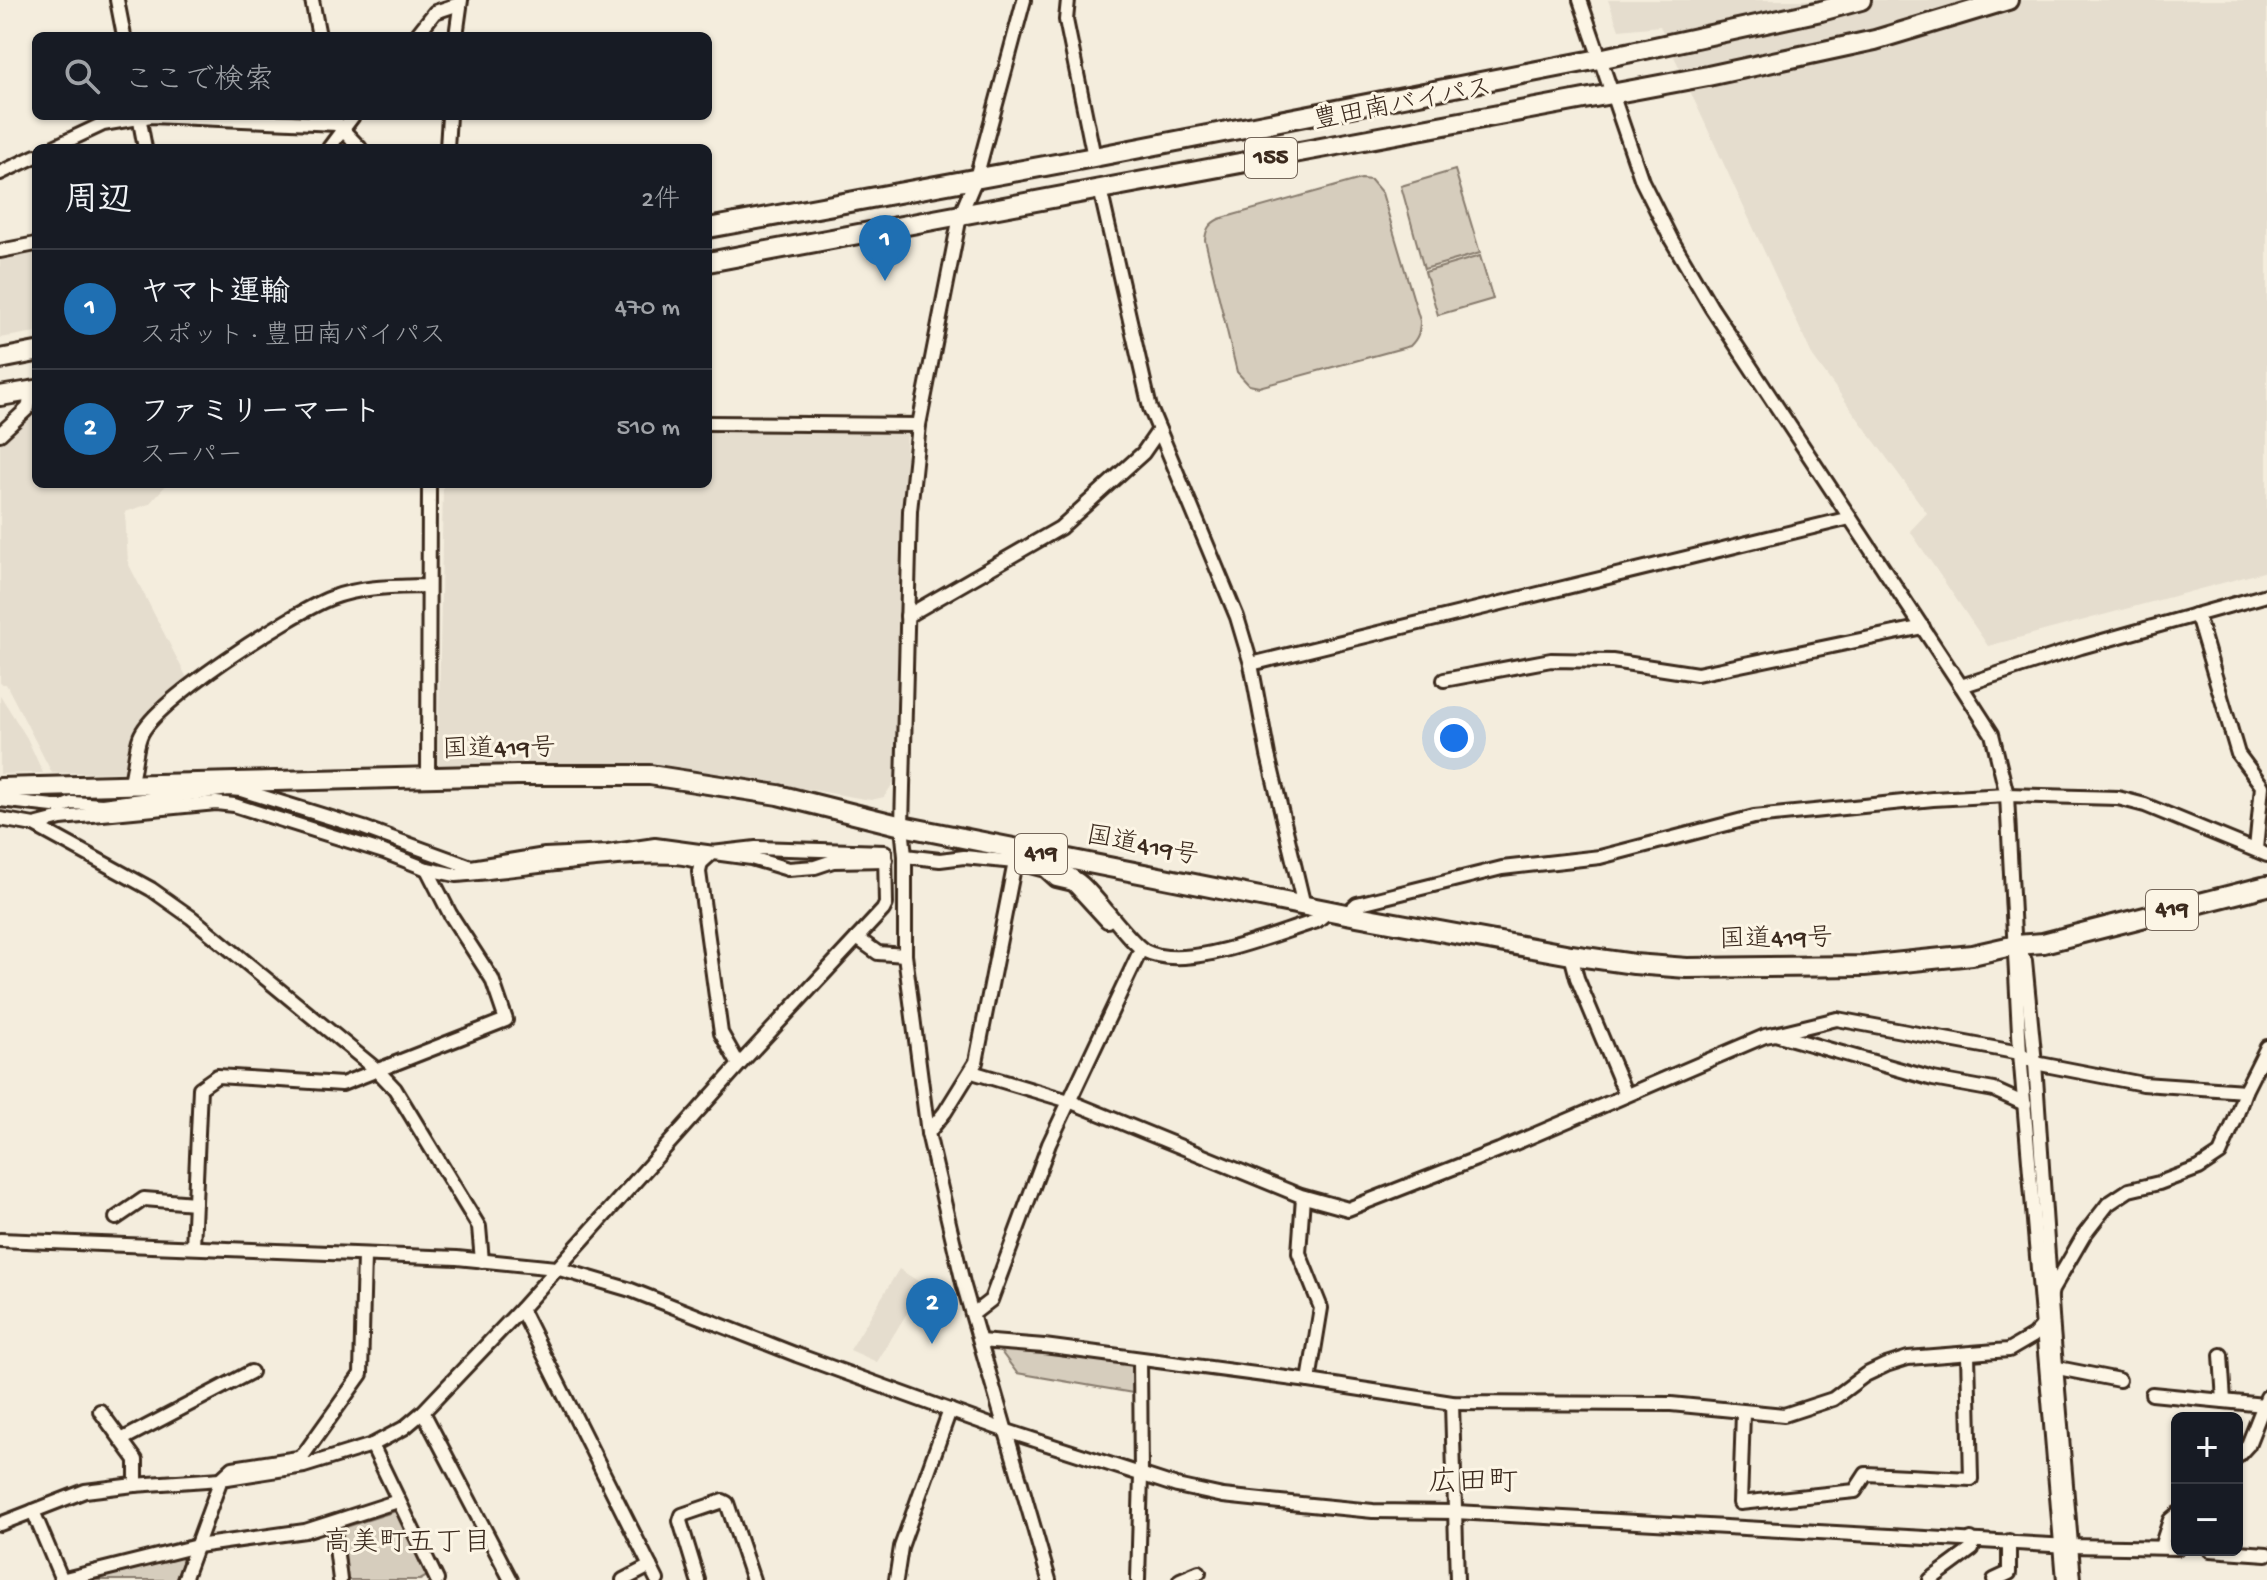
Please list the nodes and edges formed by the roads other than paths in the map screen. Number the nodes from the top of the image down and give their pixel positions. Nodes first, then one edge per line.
1 (117, 0) edge
2 (312, 0) edge
3 (1024, 0) edge
4 (1068, 0) edge
5 (1580, 0) edge
6 (1861, 0) edge
7 (2008, 0) edge
8 (460, 2) edge
9 (123, 32) edge
10 (318, 32) edge
11 (419, 32) edge
12 (456, 32) edge
13 (1599, 59) junction
14 (1611, 93) junction
15 (124, 120) edge
16 (140, 120) edge
17 (239, 120) edge
18 (449, 120) edge
19 (338, 123) edge
20 (60, 144) edge
21 (144, 144) edge
22 (330, 144) edge
23 (356, 144) edge
24 (447, 144) edge
25 (1094, 157) junction
26 (32, 158) edge
27 (0, 173) edge
28 (976, 178) junction
29 (1100, 189) junction
30 (960, 216) junction
31 (712, 227) edge
32 (32, 245) edge
33 (0, 251) edge
34 (712, 261) edge
35 (32, 353) edge
36 (0, 359) edge
37 (0, 385) edge
38 (32, 389) edge
39 (32, 390) edge
40 (0, 396) edge
41 (32, 397) edge
42 (712, 423) edge
43 (919, 425) junction
44 (1159, 430) junction
45 (0, 434) edge
46 (429, 488) edge
47 (1850, 518) junction
48 (427, 586) junction
49 (2267, 595) edge
50 (2194, 615) junction
51 (907, 616) junction
52 (1923, 627) junction
53 (1251, 664) junction
54 (1444, 680) dead end
55 (1961, 686) junction
56 (428, 778) junction
57 (130, 785) junction
58 (0, 788) edge
59 (2007, 795) junction
60 (0, 800) edge
61 (0, 819) edge
62 (34, 825) junction
63 (902, 826) junction
64 (2262, 852) edge
65 (712, 853) junction
66 (1038, 854) junction
67 (1016, 855) junction
68 (905, 856) junction
69 (886, 860) junction
70 (701, 863) junction
71 (427, 869) junction
72 (2267, 886) edge
73 (1304, 906) junction
74 (1338, 912) junction
75 (857, 938) junction
76 (2016, 945) junction
77 (1139, 953) junction
78 (905, 955) junction
79 (1571, 955) junction
80 (1775, 1034) junction
81 (2267, 1047) edge
82 (2020, 1053) junction
83 (2035, 1063) junction
84 (739, 1065) junction
85 (377, 1070) junction
86 (972, 1072) junction
87 (2245, 1091) junction
88 (1626, 1095) junction
89 (1069, 1101) junction
90 (2025, 1104) junction
91 (928, 1133) junction
92 (1303, 1197) junction
93 (195, 1203) junction
94 (116, 1218) dead end
95 (0, 1240) edge
96 (193, 1247) junction
97 (364, 1256) junction
98 (482, 1261) junction
99 (556, 1268) junction
100 (2052, 1290) junction
101 (521, 1309) junction
102 (973, 1314) junction
103 (2043, 1325) junction
104 (980, 1341) junction
105 (1968, 1354) junction
106 (2221, 1355) dead end
107 (1140, 1359) junction
108 (2058, 1368) junction
109 (251, 1372) dead end
110 (2119, 1380) dead end
111 (1309, 1381) junction
112 (2152, 1394) dead end
113 (2224, 1401) junction
114 (2266, 1401) edge
115 (1452, 1403) junction
116 (950, 1410) junction
117 (100, 1411) dead end
118 (423, 1412) junction
119 (1743, 1413) junction
120 (1004, 1430) junction
121 (123, 1439) junction
122 (372, 1445) junction
123 (2243, 1450) edge
124 (1141, 1476) junction
125 (221, 1479) junction
126 (136, 1485) junction
127 (398, 1501) junction
128 (33, 1511) junction
129 (1456, 1512) junction
130 (2171, 1519) edge
131 (333, 1523) junction
132 (0, 1524) edge
133 (1971, 1539) junction
134 (2009, 1541) junction
135 (2065, 1545) junction
136 (197, 1546) junction
137 (2161, 1547) junction
138 (2171, 1548) edge
139 (2243, 1552) edge
140 (2267, 1554) edge
141 (650, 1566) junction
142 (1199, 1572) dead end
143 (62, 1580) edge
144 (184, 1580) edge
145 (340, 1580) edge
146 (437, 1580) edge
147 (511, 1580) edge
148 (623, 1580) edge
149 (657, 1580) edge
150 (698, 1580) edge
151 (753, 1580) edge
152 (896, 1580) edge
153 (1049, 1580) edge
154 (1138, 1580) edge
155 (1148, 1580) edge
156 (1180, 1580) edge
157 (1457, 1580) edge
158 (1930, 1580) edge
159 (1994, 1580) edge
160 (2064, 1580) edge
161 (2074, 1580) edge

1 - 9 street
2 - 10 street
3 - 28 street
4 - 25 street
5 - 13 street
6 - 13 highway, 豊田南バイパス / 155
7 - 14 highway, 豊田南バイパス / 155
8 - 11 street
8 - 12 street
13 - 14 street
13 - 25 highway, 豊田南バイパス / 155
14 - 29 highway, 豊田南バイパス / 155
14 - 47 street
15 - 20 street
16 - 21 street
17 - 19 street
18 - 24 street
19 - 22 street
19 - 23 street
25 - 28 highway, 豊田南バイパス / 155
26 - 27 street
28 - 30 street
28 - 31 highway, 豊田南バイパス / 155
29 - 30 highway, 豊田南バイパス / 155
29 - 44 street
30 - 34 highway, 豊田南バイパス / 155
30 - 43 street
32 - 33 street
35 - 36 highway
37 - 38 highway
39 - 40 highway
41 - 45 street
42 - 43 street
43 - 51 street
44 - 51 street
44 - 53 street
46 - 48 street
47 - 52 street
47 - 53 street
48 - 56 street
48 - 57 street
49 - 50 street
50 - 55 street
50 - 64 street
51 - 63 street
52 - 54 street
52 - 55 street
53 - 73 street
55 - 59 street
56 - 57 highway, 国道419号 / 419
56 - 63 highway, 国道419号 / 419
57 - 58 highway, 国道419号 / 419
59 - 64 street
59 - 74 street
59 - 76 street
60 - 65 street
61 - 62 street
62 - 71 street
62 - 85 street
63 - 67 highway, 国道419号 / 419
63 - 68 street
65 - 69 street
65 - 69 street
65 - 70 street
66 - 67 highway, 国道419号 / 419
66 - 73 highway, 国道419号 / 419
66 - 77 street
67 - 68 street
67 - 77 street
67 - 86 street
68 - 78 street
69 - 75 street
70 - 71 street
70 - 84 street
71 - 85 street
72 - 76 highway, 国道419号 / 419
73 - 74 highway, 国道419号 / 419
74 - 77 street
74 - 79 highway, 国道419号 / 419
75 - 78 street
75 - 84 street
76 - 79 highway, 国道419号 / 419
76 - 82 street
76 - 83 street
77 - 89 street
78 - 91 street
79 - 88 street
80 - 82 street
80 - 88 street
80 - 90 street
81 - 87 street
82 - 83 street
82 - 90 street
83 - 87 street
83 - 100 street
84 - 99 street
85 - 93 street
85 - 98 street
86 - 89 street
86 - 91 street
87 - 100 street
88 - 92 street
89 - 92 street
89 - 102 street
90 - 103 street
91 - 102 street
92 - 111 street
93 - 94 street
93 - 96 street
95 - 96 street
96 - 97 street
97 - 98 street
97 - 125 street
98 - 99 street
99 - 101 street
99 - 116 street
100 - 103 street
100 - 108 street
101 - 118 street
101 - 141 street
102 - 104 street
103 - 105 street
103 - 135 street
104 - 107 street
104 - 120 street
105 - 119 street
105 - 119 street
106 - 113 street
107 - 111 street
107 - 124 street
108 - 110 street
108 - 135 street
109 - 121 street
111 - 115 street
112 - 113 street
113 - 114 street
114 - 123 street
115 - 119 street
115 - 129 street
116 - 120 street
116 - 152 street
117 - 121 street
118 - 122 street
118 - 147 street
120 - 124 street
120 - 153 street
121 - 126 street
122 - 125 street
122 - 127 street
124 - 129 street
124 - 154 street
125 - 126 street
125 - 136 street
126 - 128 street
127 - 131 street
127 - 146 street
128 - 132 street
128 - 143 street
129 - 133 street
129 - 157 street
130 - 137 street
131 - 136 street
131 - 145 street
133 - 134 street
133 - 158 street
134 - 135 street
134 - 159 street
135 - 137 street
135 - 160 street
135 - 161 street
136 - 143 street
136 - 144 street
137 - 138 street
139 - 140 street
141 - 148 street
141 - 149 street
142 - 156 street
150 - 151 street
154 - 155 street

